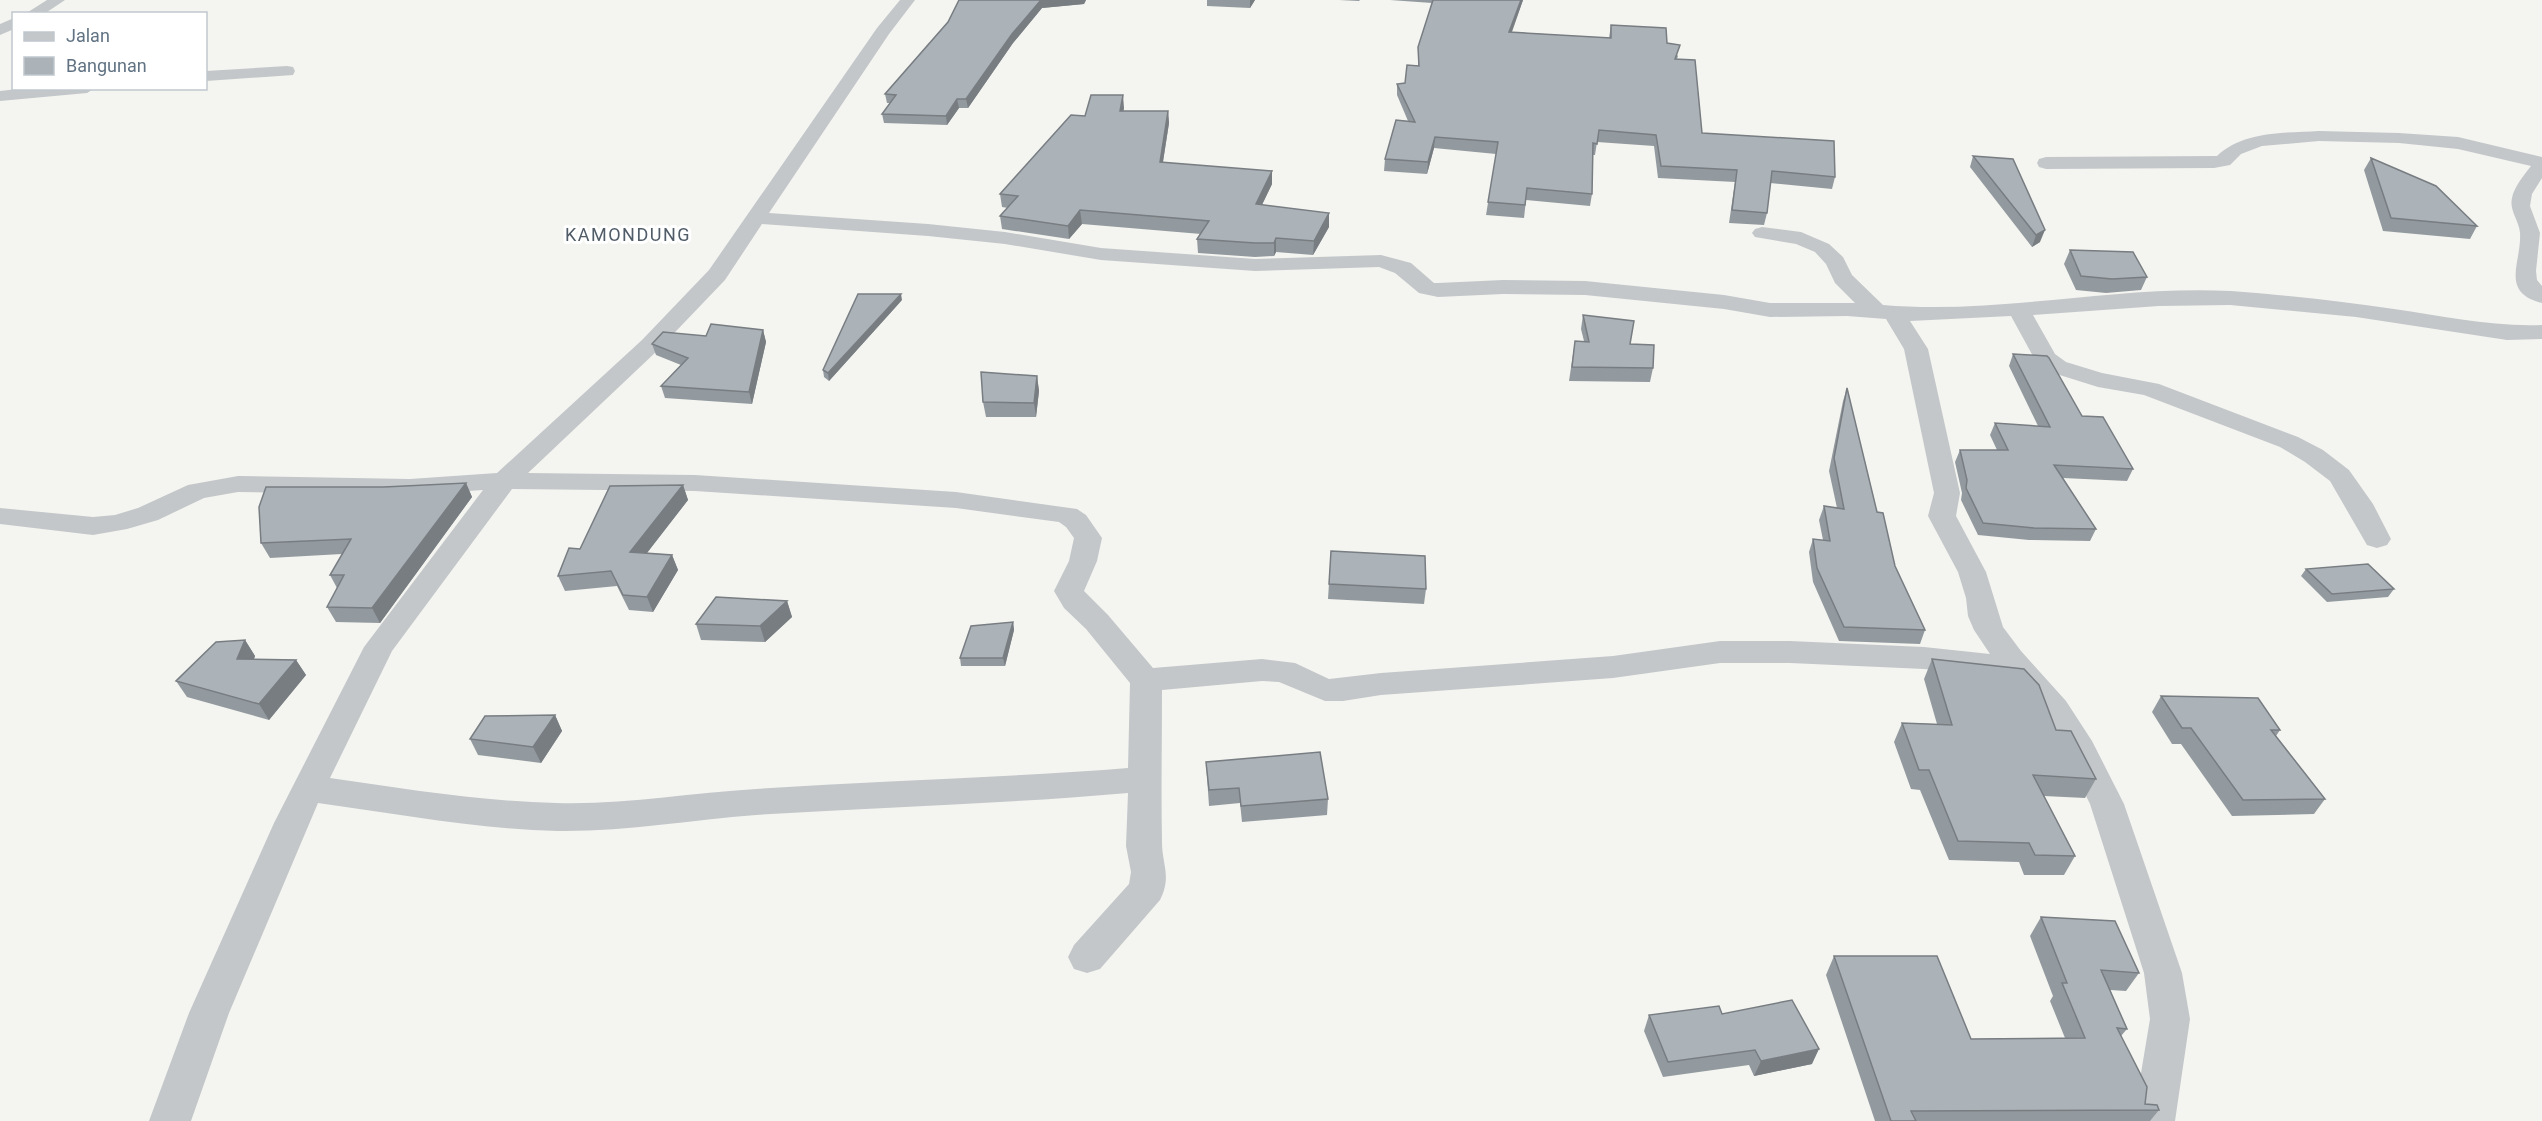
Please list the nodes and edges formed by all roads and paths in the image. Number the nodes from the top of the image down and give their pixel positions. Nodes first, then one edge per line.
1 (58, 0) edge
2 (908, 0) edge
3 (36, 12) edge
4 (287, 71) dead end
5 (207, 76) edge
6 (65, 90) edge
7 (0, 96) edge
8 (2046, 163) dead end
9 (2542, 163) edge
10 (756, 218) junction
11 (1762, 233) dead end
12 (2542, 296) edge
13 (2018, 308) junction
14 (1885, 311) junction
15 (2542, 332) edge
16 (504, 481) junction
17 (0, 516) edge
18 (2377, 539) dead end
19 (2017, 667) junction
20 (1146, 680) junction
21 (1145, 779) junction
22 (308, 788) junction
23 (1087, 957) dead end
24 (170, 1121) edge
25 (2154, 1121) edge

1 - 3 street
2 - 10 street
4 - 5 street
6 - 7 street
8 - 9 street
9 - 12 street
10 - 14 street
10 - 16 street
11 - 14 street
13 - 14 street
13 - 15 street
13 - 18 street
14 - 19 street
16 - 17 street
16 - 20 street
16 - 22 street
19 - 20 street
19 - 25 street
20 - 21 street
21 - 22 street
21 - 23 street
22 - 24 street

